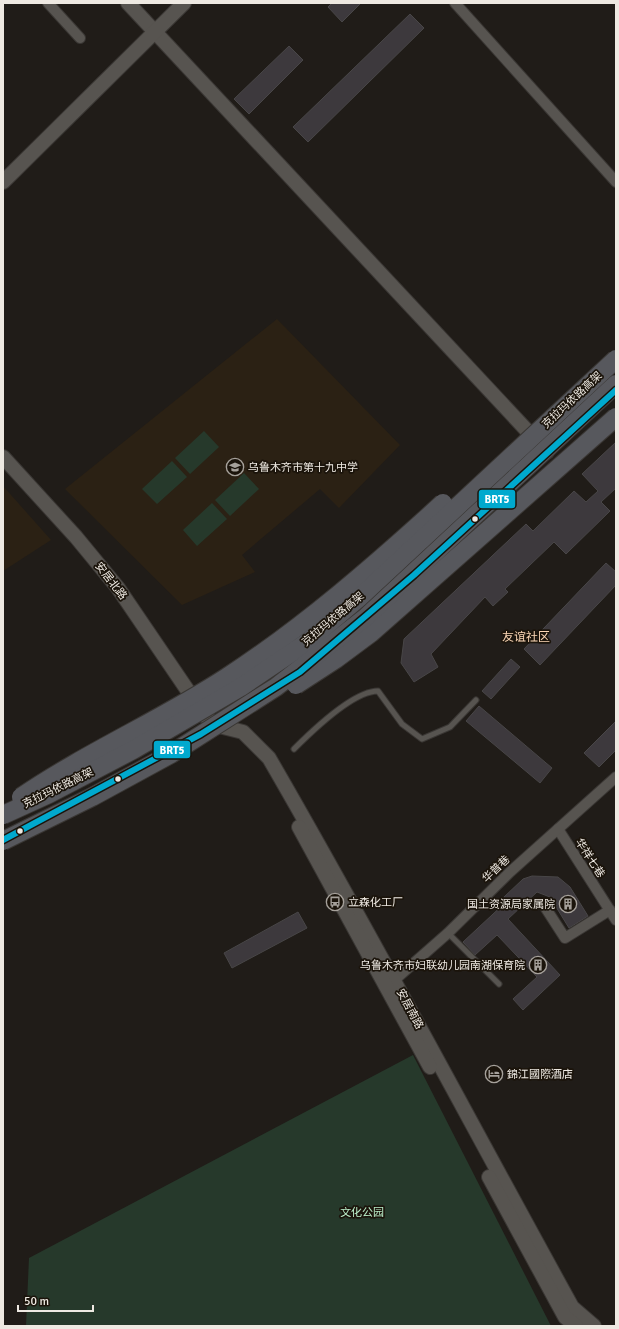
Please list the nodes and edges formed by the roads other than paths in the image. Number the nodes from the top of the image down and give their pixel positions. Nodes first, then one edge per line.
1 (48, 3) edge
2 (128, 3) edge
3 (184, 3) edge
4 (455, 3) edge
5 (155, 30) junction
6 (80, 38) dead end
7 (3, 182) edge
8 (616, 182) edge
9 (616, 359) edge
10 (616, 384) edge
11 (616, 417) edge
12 (525, 428) junction
13 (547, 452) dead end
14 (3, 457) edge
15 (3, 468) edge
16 (476, 700) dead end
17 (200, 714) junction
18 (294, 749) dead end
19 (171, 754) junction
20 (616, 777) edge
21 (3, 810) edge
22 (3, 814) edge
23 (558, 829) junction
24 (3, 841) edge
25 (545, 907) dead end
26 (610, 910) junction
27 (616, 920) edge
28 (448, 933) junction
29 (390, 984) junction
30 (499, 984) dead end
31 (576, 1326) edge
32 (594, 1326) edge

1 - 6 street
2 - 5 street
3 - 5 street
4 - 8 street
5 - 7 street
5 - 12 street
9 - 22 highway, 克拉玛依路高架, bridge
10 - 19 highway, 克拉玛依路高架, bridge
11 - 19 highway, bridge
12 - 13 street
12 - 21 highway, bridge
14 - 17 street, 安居北路
15 - 17 street, 安居北路
16 - 18 lane
17 - 29 street, 安居南路
19 - 24 highway, 克拉玛依路高架, bridge
20 - 23 street, 华普巷
23 - 26 street, 华祥七巷
23 - 28 street, 华普巷
25 - 26 street
26 - 27 street, 华祥七巷
28 - 29 street, 华普巷
28 - 30 lane
29 - 31 street, 安居南路
29 - 32 street, 安居南路

